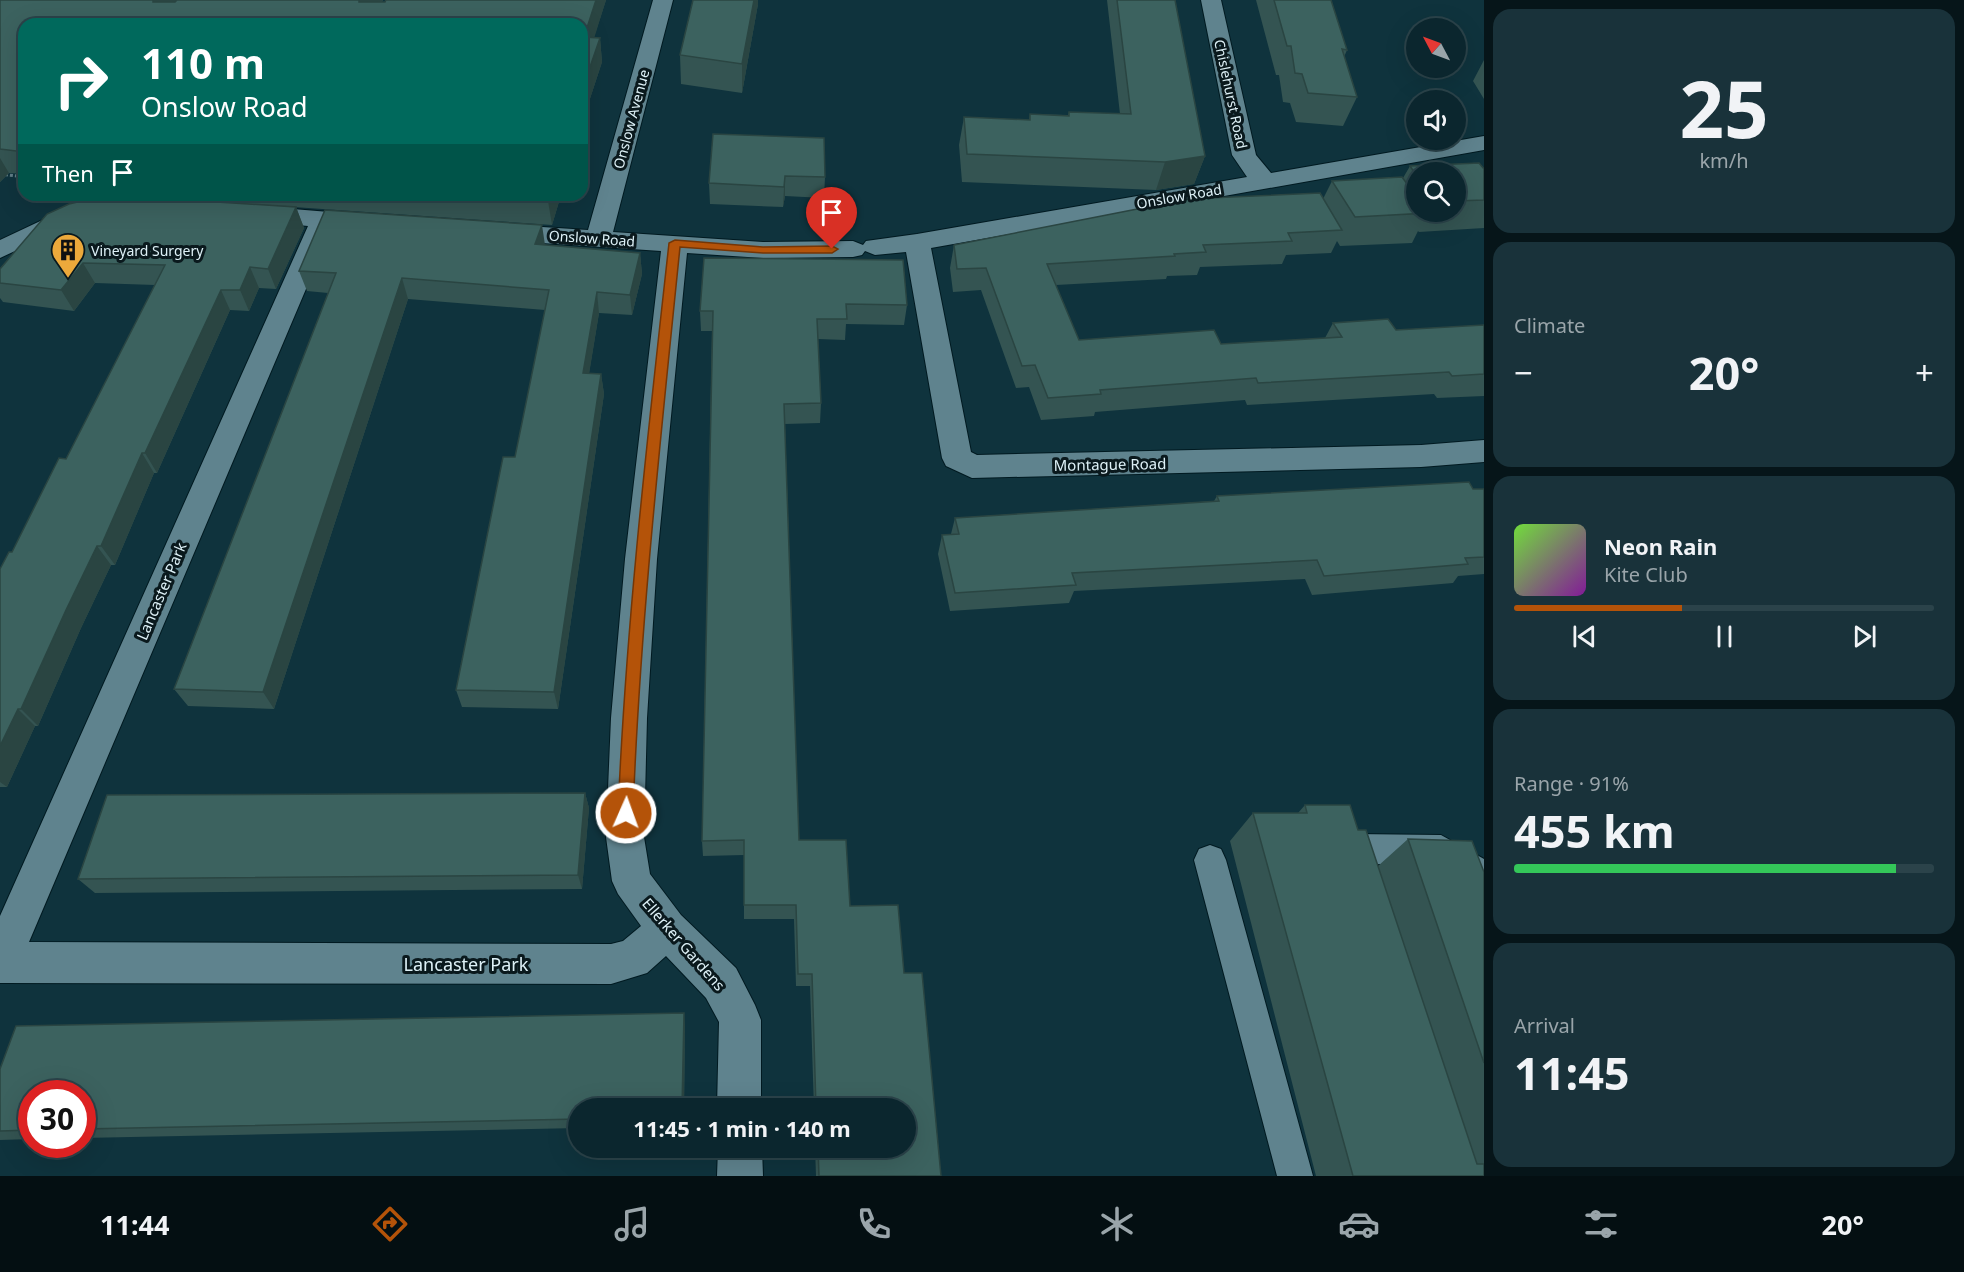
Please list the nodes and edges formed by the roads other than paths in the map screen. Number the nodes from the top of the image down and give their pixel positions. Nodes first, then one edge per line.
1 (663, 0) edge
2 (1211, 0) edge
3 (1484, 143) edge
4 (1265, 181) junction
5 (93, 207) edge
6 (235, 213) edge
7 (322, 220) junction
8 (391, 224) edge
9 (472, 230) edge
10 (598, 238) junction
11 (917, 242) junction
12 (675, 243) junction
13 (0, 250) edge
14 (1484, 451) edge
15 (1209, 860) dead end
16 (1484, 876) edge
17 (1367, 894) edge
18 (667, 929) junction
19 (0, 963) edge
20 (739, 1098) edge
21 (740, 1158) edge
22 (740, 1176) edge
23 (1295, 1176) edge

1 - 10 street, Onslow Avenue
2 - 4 street, Chislehurst Road
3 - 4 street, Onslow Road
4 - 11 street, Onslow Road
5 - 13 street
6 - 7 street
7 - 8 street
7 - 19 street, Lancaster Park
9 - 10 street, Onslow Road
10 - 12 street, Onslow Road
11 - 12 street, Onslow Road
11 - 14 street, Montague Road
12 - 18 street, Ellerker Gardens
15 - 23 lane
16 - 17 lane
18 - 19 street, Lancaster Park
18 - 20 street, Ellerker Gardens
21 - 22 street

